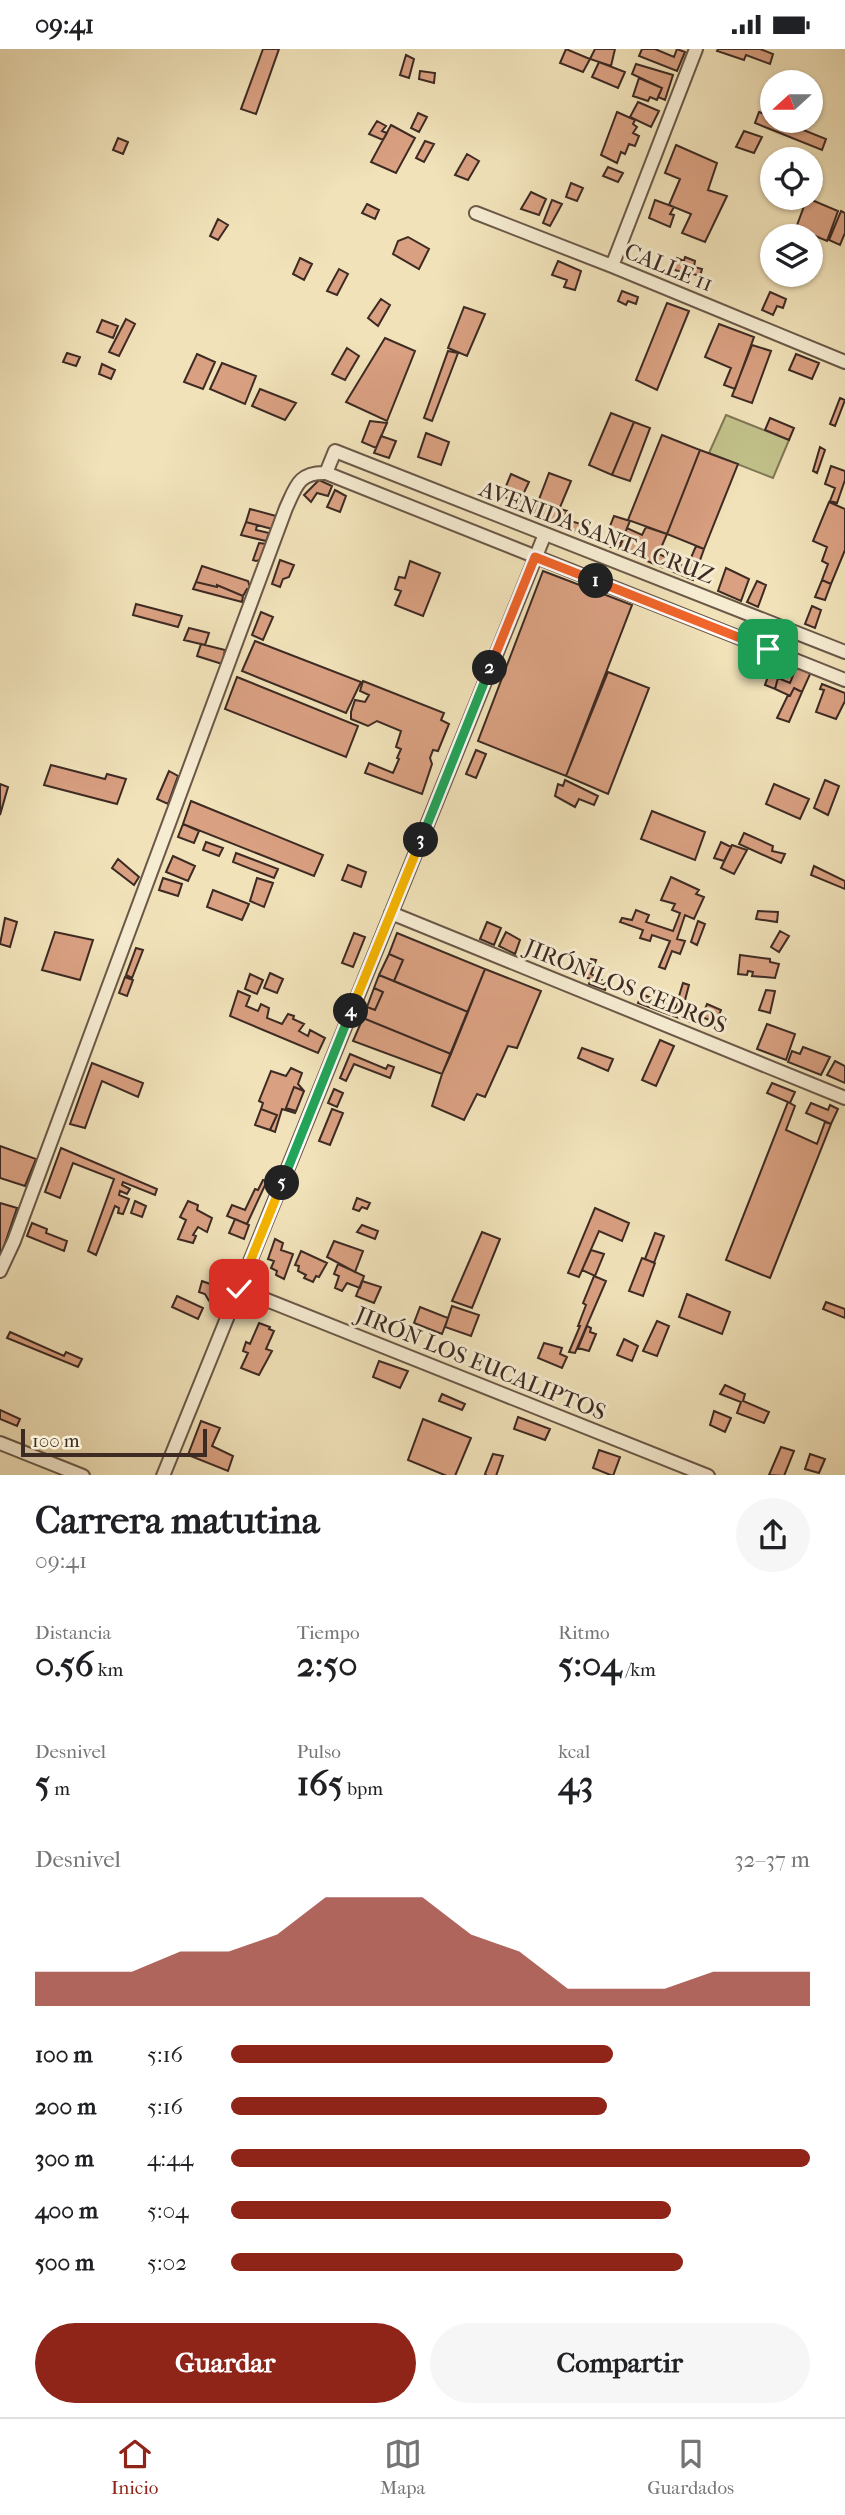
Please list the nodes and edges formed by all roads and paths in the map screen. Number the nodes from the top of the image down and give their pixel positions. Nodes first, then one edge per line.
1 (696, 49) edge
2 (476, 213) dead end
3 (612, 266) junction
4 (845, 362) edge
5 (326, 473) junction
6 (545, 534) junction
7 (535, 557) junction
8 (845, 652) edge
9 (845, 680) edge
10 (391, 913) junction
11 (845, 1097) edge
12 (0, 1271) edge
13 (239, 1289) junction
14 (0, 1443) edge
15 (83, 1475) edge
16 (163, 1475) edge
17 (708, 1475) edge

1 - 3 street
2 - 3 street, CALLE 11
3 - 4 street, CALLE 11
5 - 6 street, AVENIDA SANTA CRUZ
5 - 7 street, AVENIDA SANTA CRUZ
5 - 12 street
6 - 7 street
6 - 8 street, AVENIDA SANTA CRUZ
7 - 9 street, AVENIDA SANTA CRUZ
7 - 10 street
10 - 11 street, JIRÓN LOS CEDROS
10 - 13 street
13 - 16 street
13 - 17 street, JIRÓN LOS EUCALIPTOS
14 - 15 street

